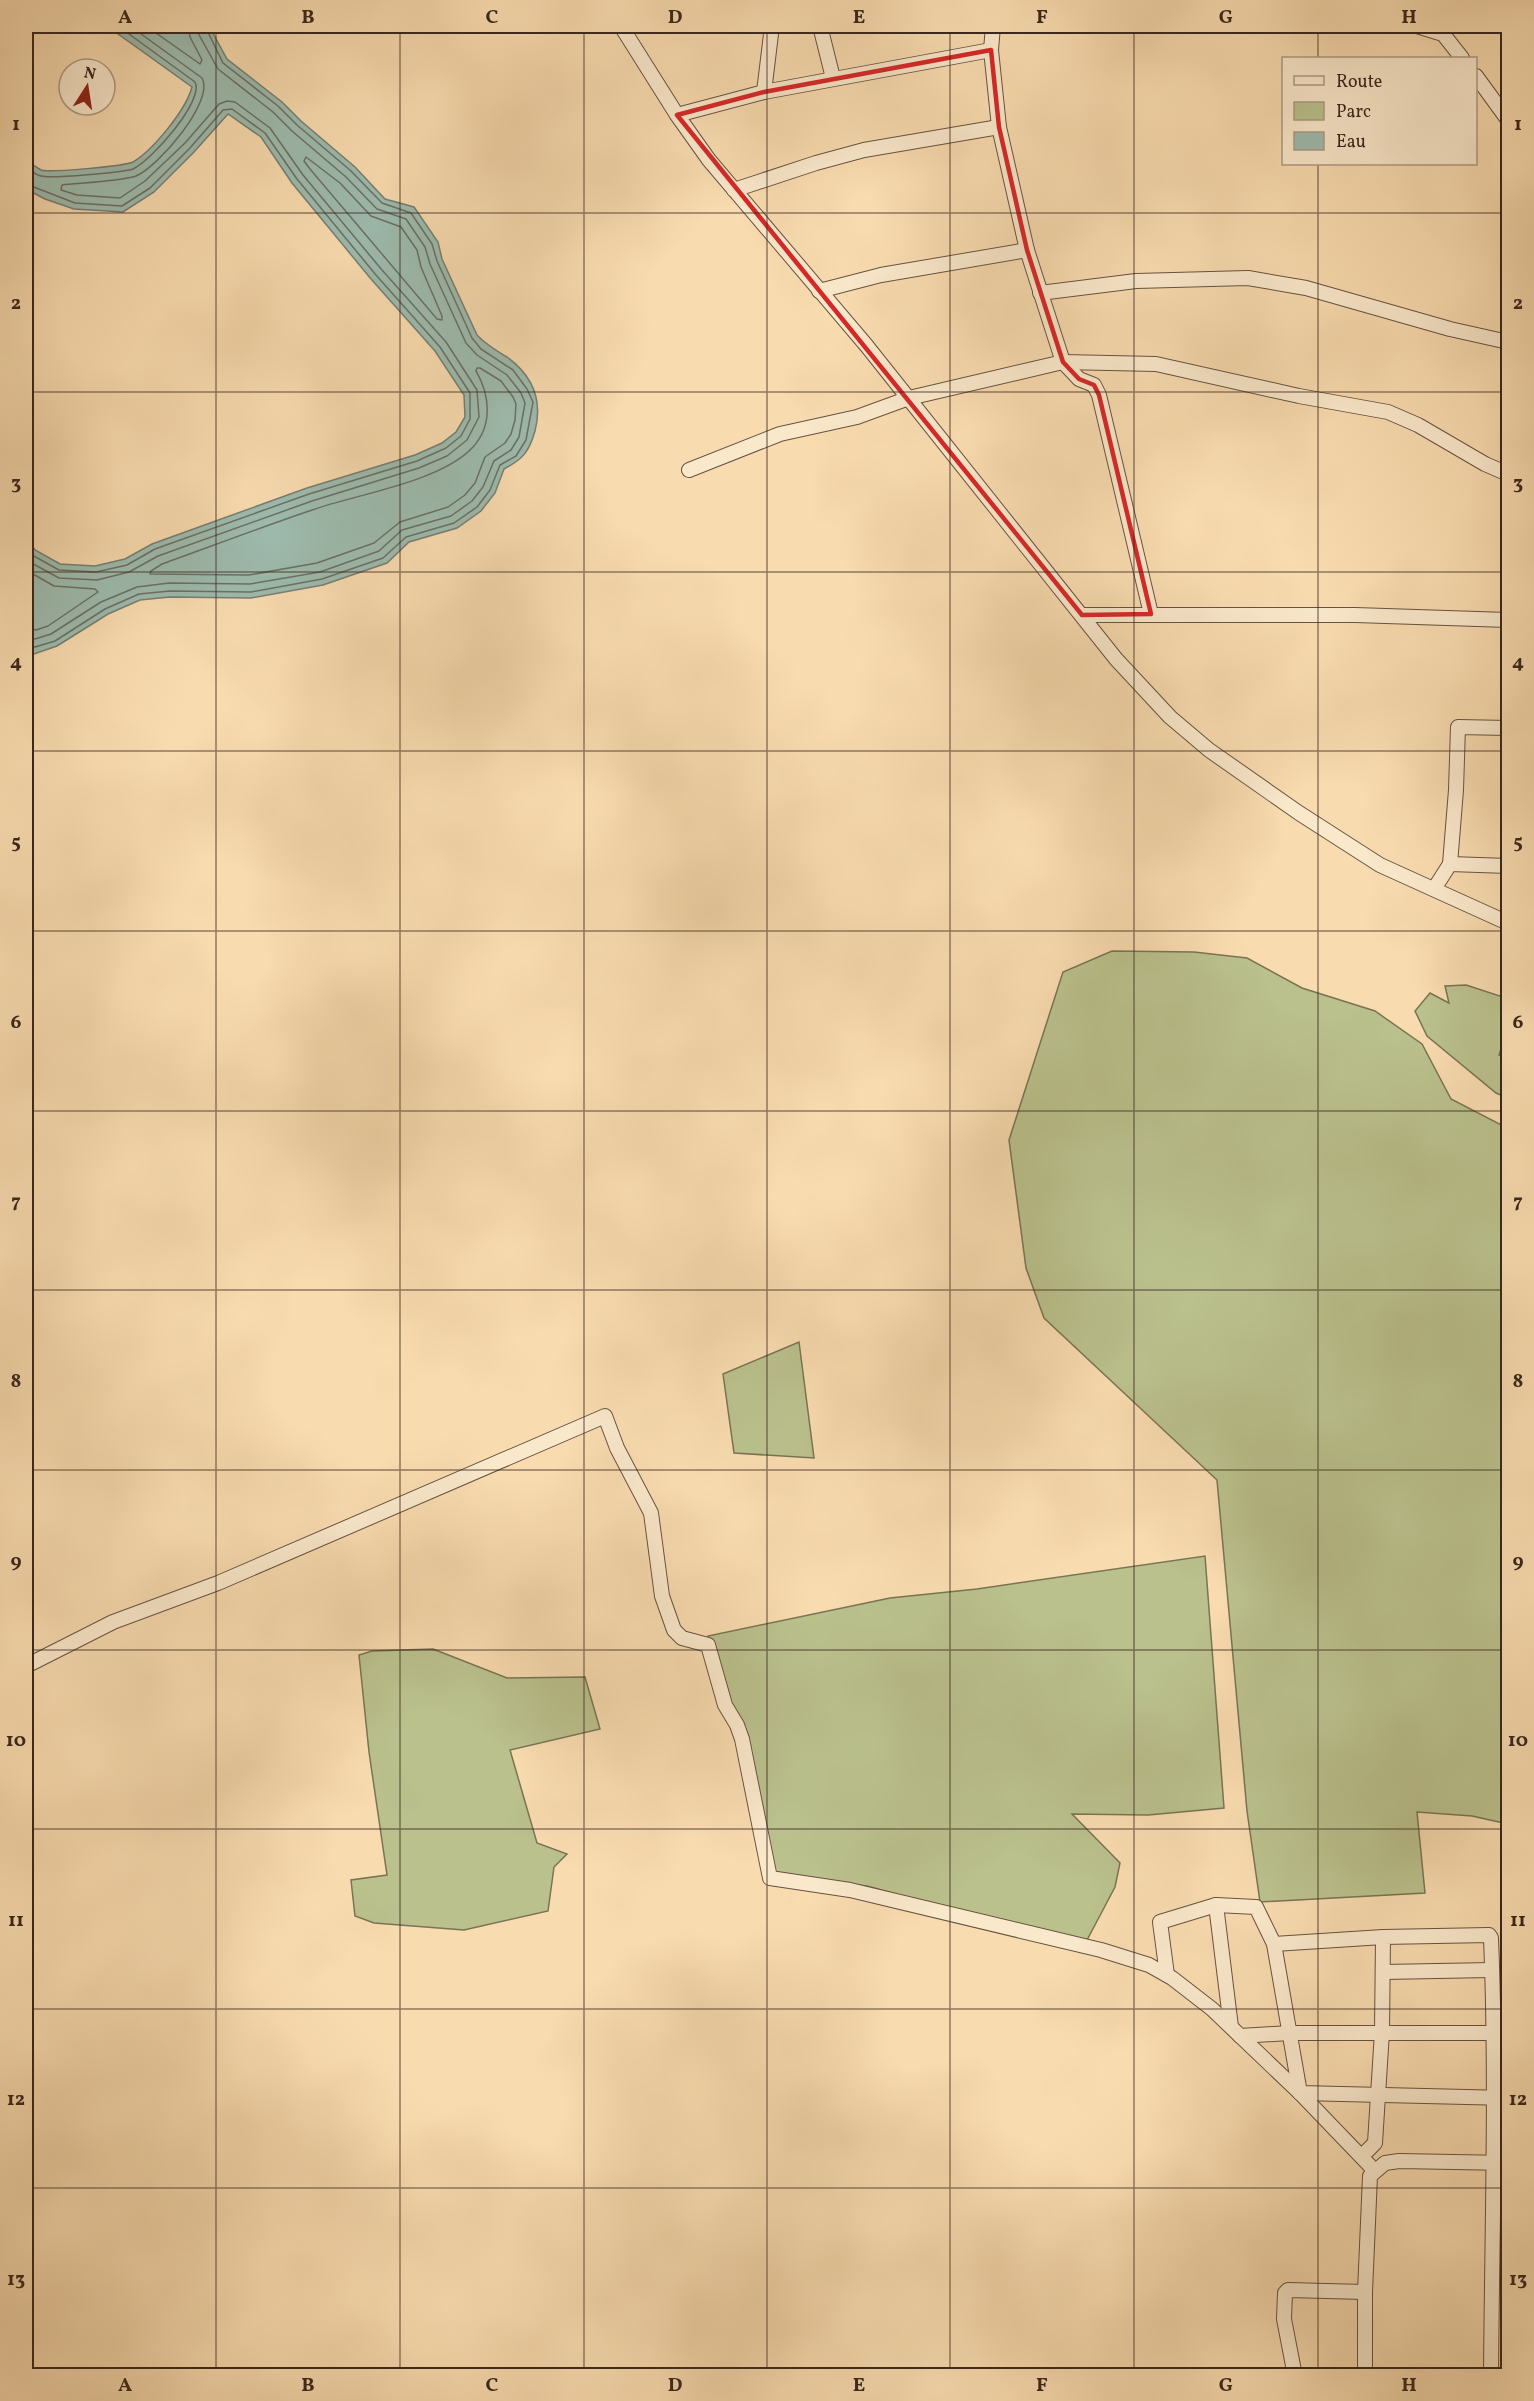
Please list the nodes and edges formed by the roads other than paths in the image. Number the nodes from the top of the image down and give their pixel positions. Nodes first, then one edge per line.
1 (772, 26) edge
2 (820, 26) edge
3 (993, 26) edge
4 (1417, 26) edge
5 (624, 28) edge
6 (991, 50) junction
7 (1461, 57) edge
8 (1477, 77) edge
9 (832, 78) junction
10 (764, 92) junction
11 (677, 115) junction
12 (1509, 120) edge
13 (999, 127) junction
14 (734, 190) junction
15 (1027, 250) junction
16 (819, 291) junction
17 (1040, 293) junction
18 (1509, 342) edge
19 (1063, 362) junction
20 (909, 398) junction
21 (688, 470) dead end
22 (1509, 474) edge
23 (1151, 614) junction
24 (1082, 615) junction
25 (1509, 620) edge
26 (1509, 728) edge
27 (1450, 864) junction
28 (1509, 866) edge
29 (1434, 889) junction
30 (1509, 923) edge
31 (26, 1666) edge
32 (1216, 1905) junction
33 (1383, 1937) junction
34 (1274, 1944) junction
35 (1492, 1970) junction
36 (1383, 1972) junction
37 (1167, 1975) junction
38 (1235, 2031) junction
39 (1382, 2032) junction
40 (1290, 2033) junction
41 (1501, 2033) edge
42 (1300, 2092) junction
43 (1379, 2096) junction
44 (1502, 2098) edge
45 (1362, 2156) junction
46 (1493, 2163) junction
47 (1509, 2163) edge
48 (1374, 2170) junction
49 (1365, 2292) junction
50 (1295, 2376) edge
51 (1365, 2376) edge
52 (1491, 2376) edge

1 - 10 street
2 - 9 street
3 - 6 street
4 - 7 street
5 - 11 street
6 - 9 street
6 - 13 street
8 - 12 street
9 - 10 street
10 - 11 street
11 - 14 street
13 - 14 street
13 - 15 street
14 - 16 street
15 - 16 street
15 - 17 street
16 - 20 street
17 - 18 street
17 - 19 street
19 - 20 street
19 - 22 street
19 - 23 street
20 - 21 street
20 - 24 street
23 - 24 street
23 - 25 street
24 - 29 street
26 - 27 street
27 - 28 street
27 - 29 street
29 - 30 street
31 - 37 street
32 - 34 street
32 - 37 street
32 - 38 street
33 - 34 street
33 - 35 street
33 - 36 street
34 - 40 street
35 - 36 street
35 - 41 street
36 - 39 street
37 - 38 street
38 - 40 street
38 - 42 street
39 - 40 street
39 - 41 street
39 - 43 street
40 - 42 street
41 - 44 street
42 - 43 street
42 - 45 street
43 - 44 street
43 - 45 street
44 - 46 street
45 - 48 street
46 - 47 street
46 - 48 street
46 - 52 street
48 - 49 street
49 - 50 street
49 - 51 street

